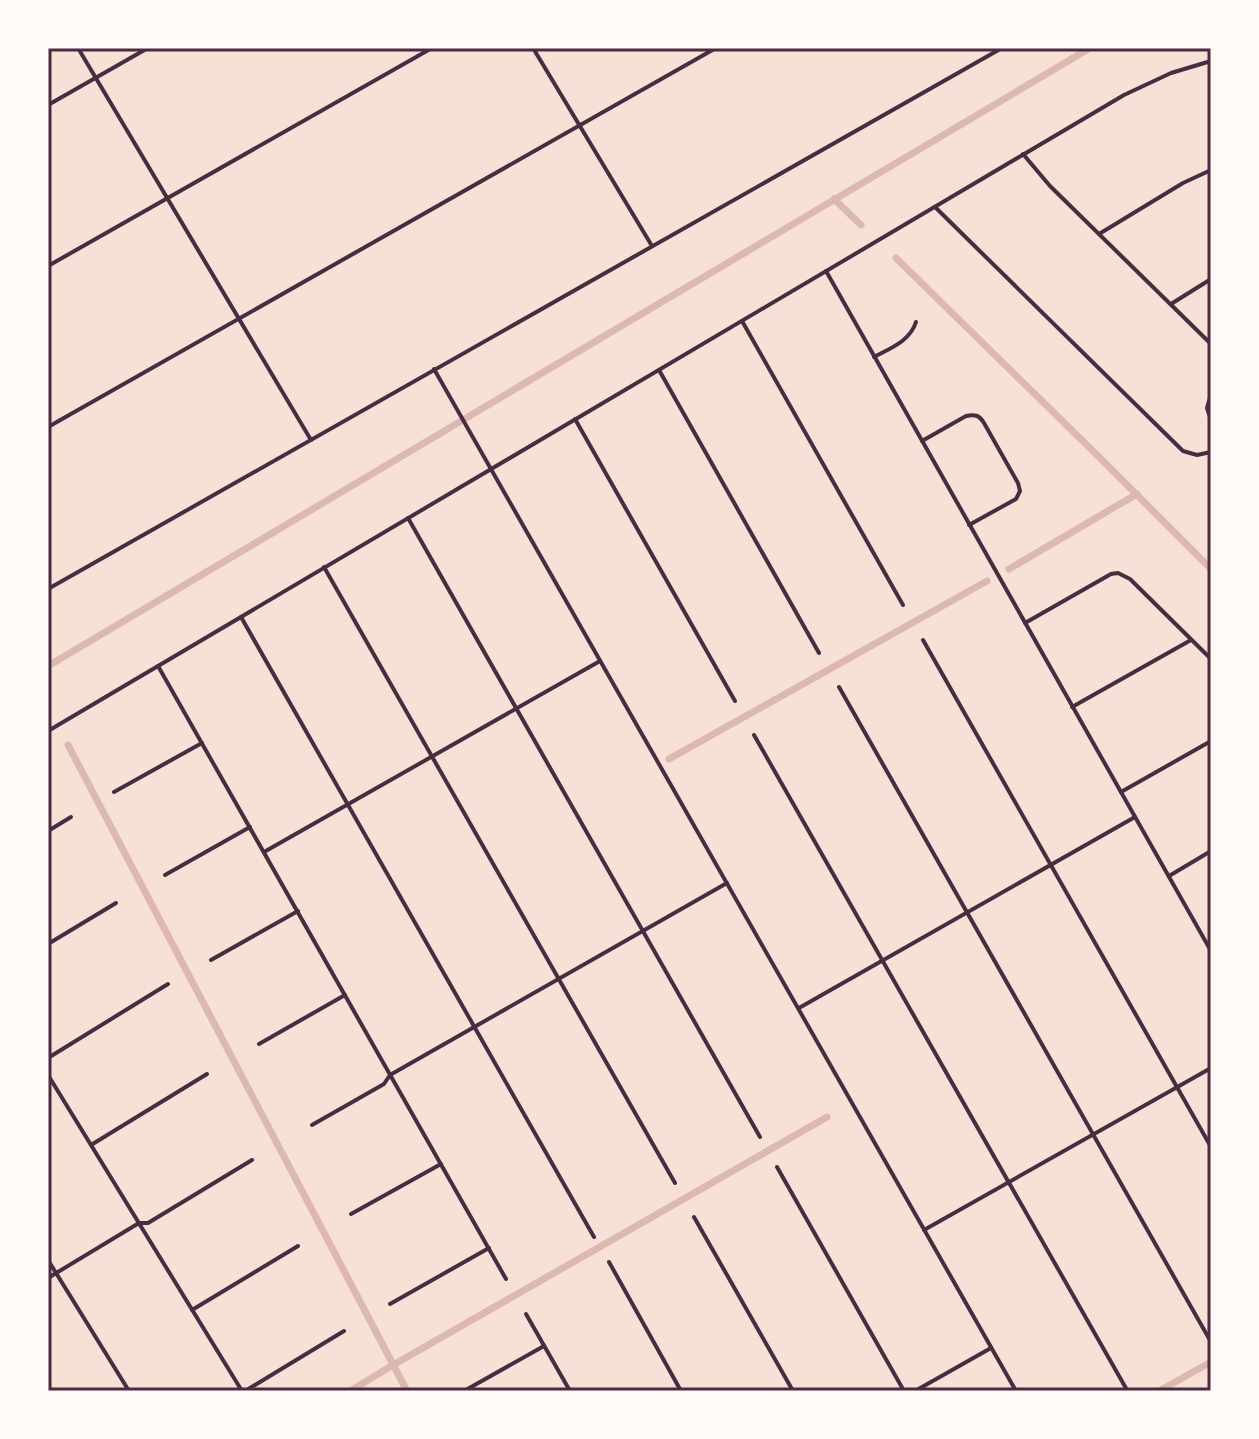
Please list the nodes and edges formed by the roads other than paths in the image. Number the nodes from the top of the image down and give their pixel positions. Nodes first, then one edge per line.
1 (78, 48) edge
2 (148, 48) edge
3 (432, 48) edge
4 (533, 48) edge
5 (716, 48) edge
6 (988, 48) edge
7 (1002, 48) edge
8 (991, 54) junction
9 (1211, 61) edge
10 (96, 77) junction
11 (48, 105) edge
12 (579, 126) junction
13 (1023, 154) junction
14 (1211, 170) edge
15 (167, 198) junction
16 (935, 207) junction
17 (1099, 234) junction
18 (652, 246) junction
19 (48, 266) edge
20 (826, 271) junction
21 (1211, 279) edge
22 (1171, 304) junction
23 (239, 319) junction
24 (742, 321) junction
25 (916, 322) dead end
26 (1211, 344) edge
27 (874, 357) junction
28 (434, 369) junction
29 (659, 370) junction
30 (1211, 394) edge
31 (575, 419) junction
32 (1211, 420) edge
33 (48, 427) edge
34 (311, 440) junction
35 (922, 441) junction
36 (1211, 452) edge
37 (492, 469) junction
38 (408, 518) junction
39 (969, 525) junction
40 (324, 567) junction
41 (48, 589) edge
42 (903, 605) dead end
43 (241, 617) junction
44 (1025, 623) junction
45 (923, 640) dead end
46 (1191, 640) junction
47 (819, 653) dead end
48 (1211, 659) edge
49 (600, 661) junction
50 (158, 666) junction
51 (839, 687) dead end
52 (735, 701) dead end
53 (1072, 707) junction
54 (516, 709) junction
55 (48, 731) edge
56 (754, 735) dead end
57 (1211, 741) edge
58 (202, 743) junction
59 (433, 757) junction
60 (114, 792) dead end
61 (1121, 792) junction
62 (348, 804) junction
63 (71, 817) dead end
64 (1135, 817) junction
65 (250, 827) junction
66 (48, 831) edge
67 (1211, 851) edge
68 (264, 852) junction
69 (1050, 865) junction
70 (165, 875) dead end
71 (1169, 876) junction
72 (727, 883) junction
73 (116, 903) dead end
74 (298, 911) junction
75 (967, 913) junction
76 (643, 931) junction
77 (48, 944) edge
78 (1211, 951) edge
79 (211, 960) dead end
80 (882, 961) junction
81 (559, 979) junction
82 (168, 984) dead end
83 (345, 995) junction
84 (799, 1008) junction
85 (474, 1027) junction
86 (259, 1044) dead end
87 (48, 1058) edge
88 (1211, 1068) edge
89 (207, 1074) dead end
90 (48, 1075) edge
91 (390, 1075) junction
92 (1178, 1087) junction
93 (312, 1125) dead end
94 (1093, 1135) junction
95 (760, 1137) dead end
96 (91, 1145) junction
97 (1211, 1147) edge
98 (252, 1160) dead end
99 (441, 1164) junction
100 (777, 1167) dead end
101 (675, 1183) dead end
102 (1009, 1183) junction
103 (351, 1214) dead end
104 (694, 1217) dead end
105 (139, 1223) junction
106 (924, 1230) junction
107 (594, 1237) dead end
108 (298, 1246) dead end
109 (489, 1248) junction
110 (48, 1260) edge
111 (609, 1262) dead end
112 (56, 1273) junction
113 (48, 1278) edge
114 (506, 1279) dead end
115 (390, 1304) dead end
116 (192, 1310) junction
117 (526, 1314) dead end
118 (344, 1331) dead end
119 (1211, 1342) edge
120 (544, 1346) junction
121 (991, 1348) junction
122 (1127, 1390) edge
123 (129, 1391) edge
124 (244, 1391) edge
125 (464, 1391) edge
126 (570, 1391) edge
127 (681, 1391) edge
128 (793, 1391) edge
129 (904, 1391) edge
130 (915, 1391) edge
131 (1016, 1391) edge

1 - 10 street
2 - 10 street
3 - 15 street
4 - 12 street
5 - 12 street
6 - 8 street
7 - 8 street
8 - 18 street
9 - 13 street
10 - 11 street
10 - 15 street
12 - 18 street
12 - 23 street
13 - 16 street
13 - 17 street
14 - 17 street
15 - 19 street
15 - 23 street
16 - 20 street
16 - 36 street
17 - 22 street
18 - 28 street
20 - 24 street
20 - 27 street
21 - 22 street
22 - 26 street
23 - 33 street
23 - 34 street
24 - 29 street
24 - 42 street
25 - 27 street
27 - 35 street
28 - 34 street
28 - 37 street
29 - 31 street
29 - 47 street
30 - 32 street
31 - 37 street
31 - 52 street
34 - 41 street
35 - 39 street
35 - 39 street
37 - 38 street
37 - 49 street
38 - 40 street
38 - 54 street
39 - 44 street
40 - 43 street
40 - 59 street
43 - 50 street
43 - 62 street
44 - 46 street
44 - 53 street
45 - 69 street
46 - 48 street
46 - 53 street
49 - 54 street
49 - 72 street
50 - 55 street
50 - 58 street
51 - 75 street
53 - 61 street
54 - 59 street
54 - 76 street
56 - 80 street
57 - 61 street
58 - 60 street
58 - 65 street
59 - 62 street
59 - 81 street
61 - 64 street
62 - 68 street
62 - 85 street
63 - 66 street
64 - 69 street
64 - 71 street
65 - 68 street
65 - 70 street
67 - 71 street
68 - 74 street
69 - 75 street
69 - 92 street
71 - 78 street
72 - 76 street
72 - 84 street
73 - 77 street
74 - 79 street
74 - 83 street
75 - 80 street
75 - 94 street
76 - 81 street
76 - 95 street
80 - 84 street
80 - 102 street
81 - 85 street
81 - 101 street
82 - 87 street
83 - 86 street
83 - 91 street
84 - 106 street
85 - 91 street
85 - 107 street
88 - 92 street
89 - 96 street
90 - 96 street
91 - 93 street
91 - 99 street
92 - 94 street
92 - 97 street
94 - 102 street
94 - 119 street
96 - 105 street
98 - 105 street
99 - 103 street
99 - 109 street
100 - 129 street
102 - 106 street
102 - 122 street
104 - 128 street
105 - 112 street
105 - 116 street
106 - 121 street
108 - 116 street
109 - 114 street
109 - 115 street
110 - 112 street
111 - 127 street
112 - 113 street
112 - 123 street
116 - 124 street
117 - 120 street
118 - 124 street
120 - 125 street
120 - 126 street
121 - 130 street
121 - 131 street

